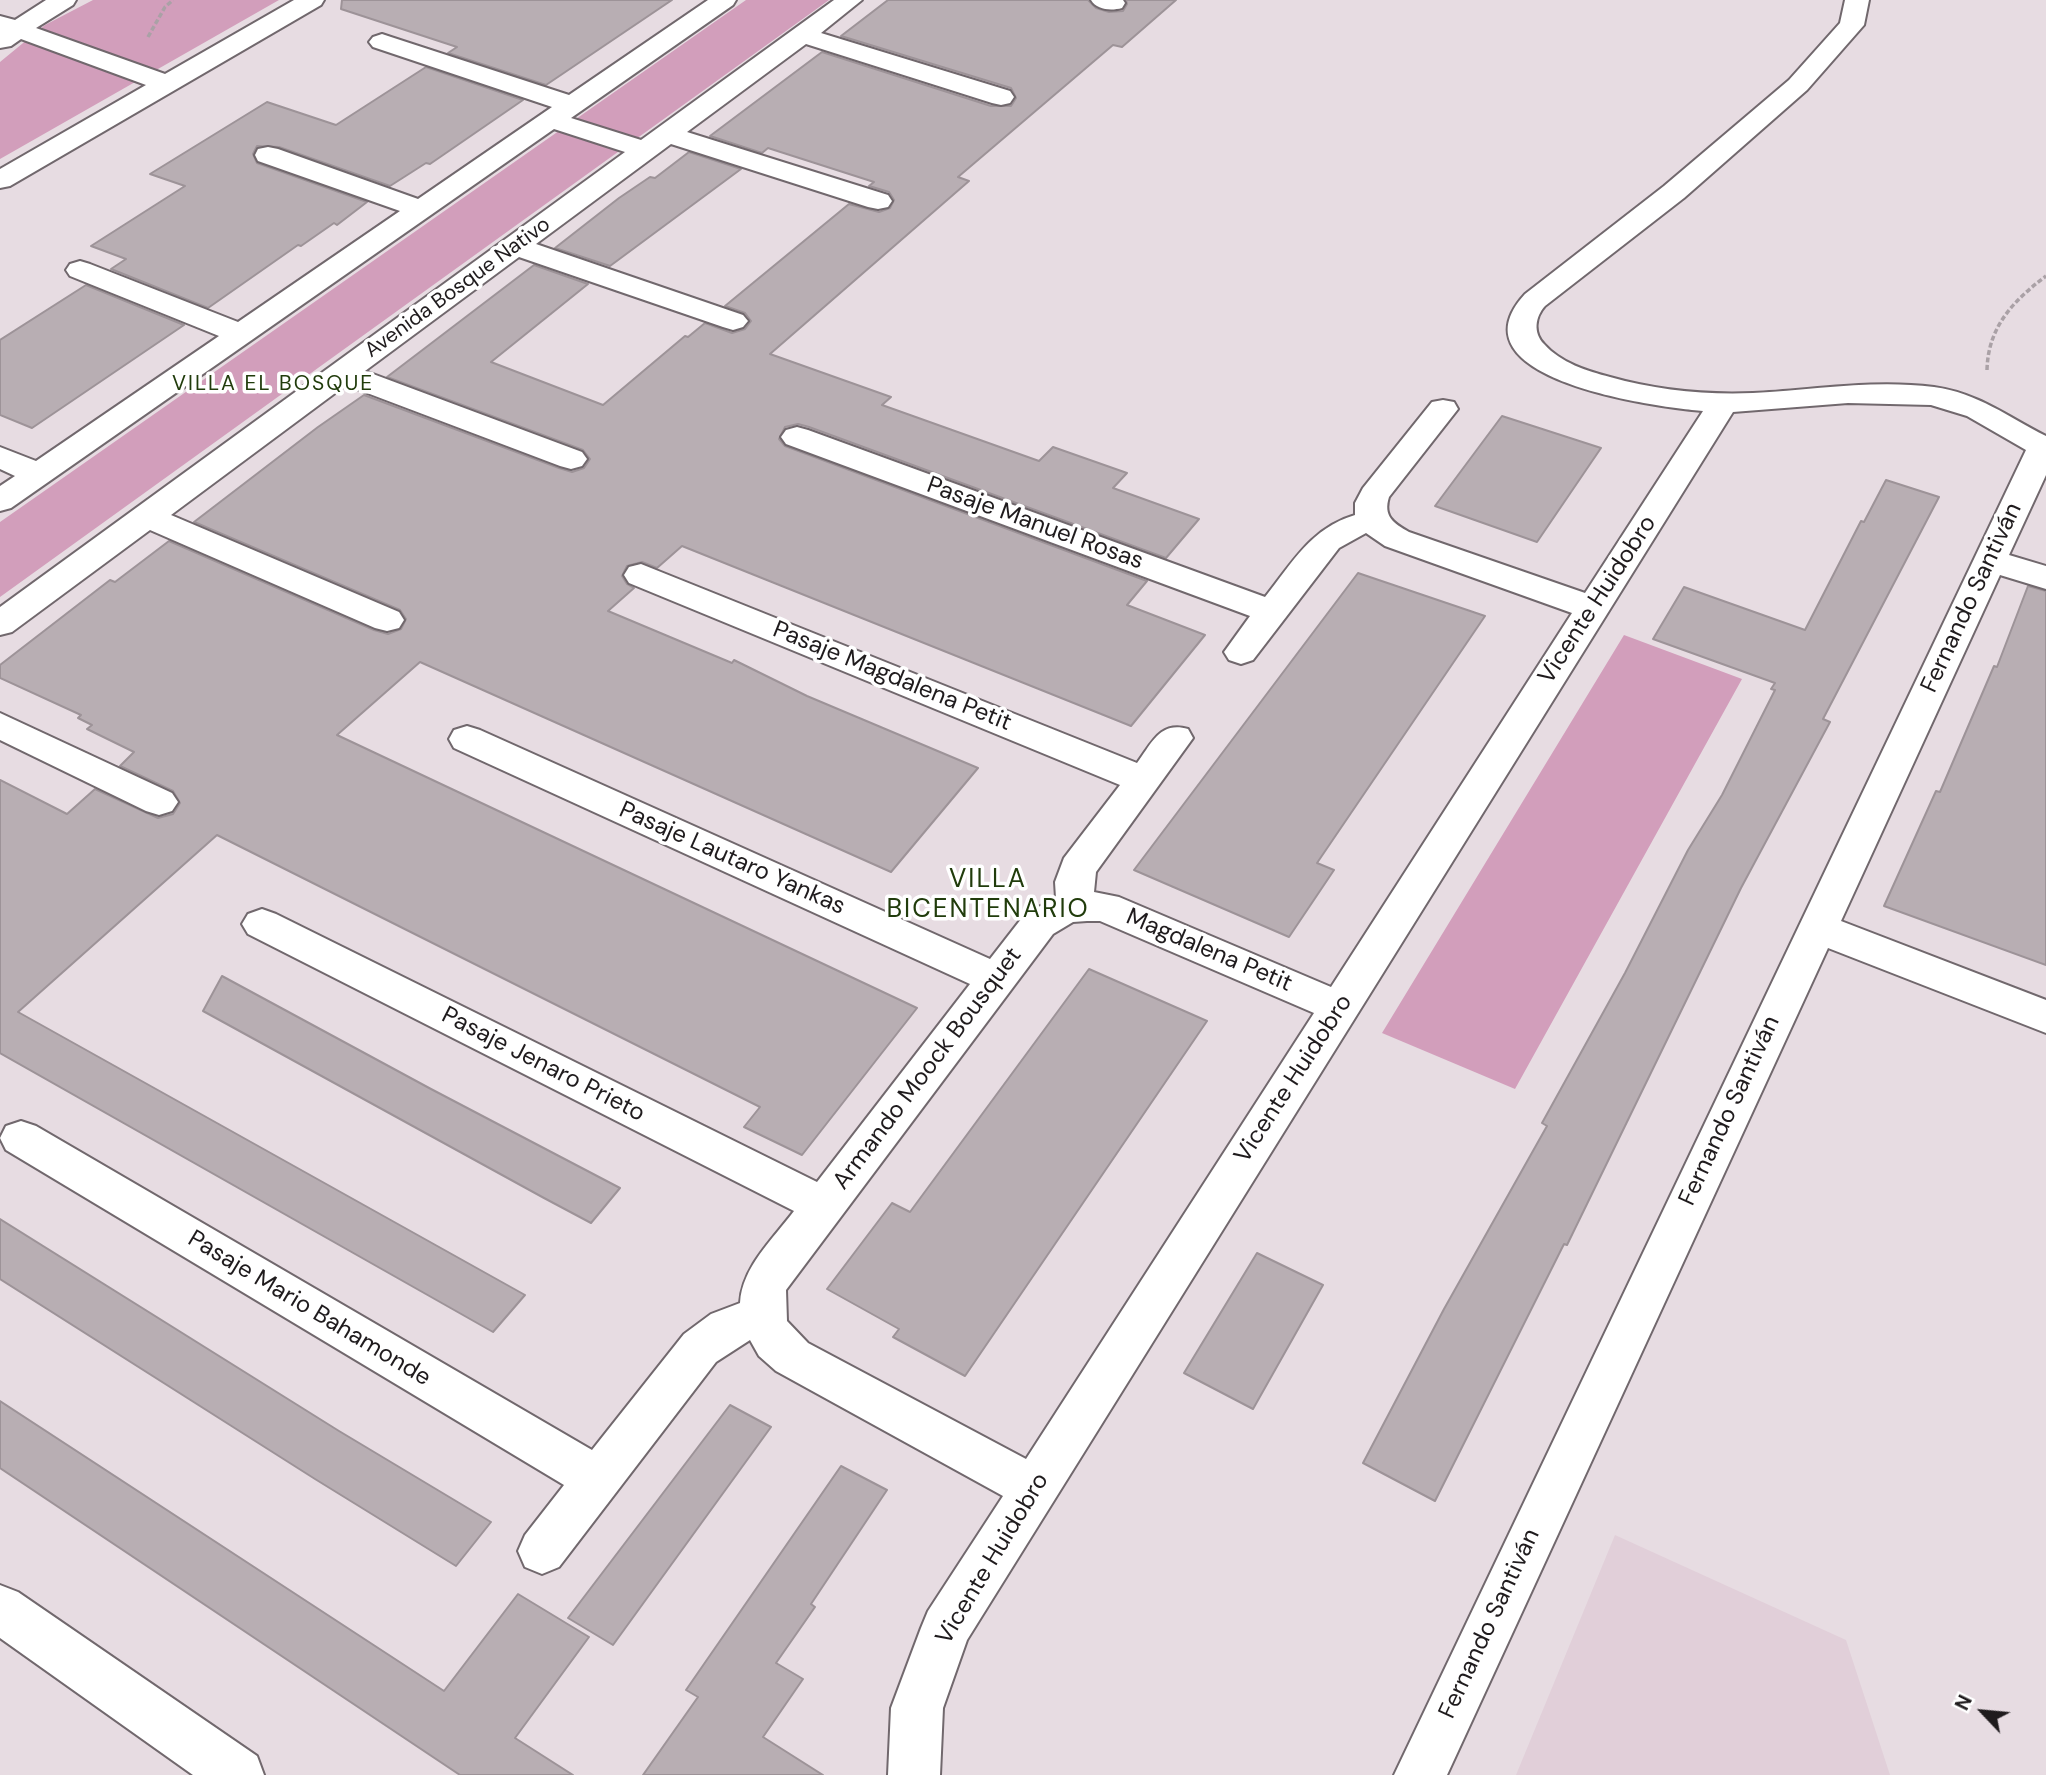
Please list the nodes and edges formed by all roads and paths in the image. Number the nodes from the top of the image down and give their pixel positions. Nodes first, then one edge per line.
1 (64, 0) edge
2 (312, 0) edge
3 (679, 0) edge
4 (850, 0) edge
5 (1857, 0) edge
6 (718, 5) edge
7 (6, 32) edge
8 (802, 36) junction
9 (382, 42) dead end
10 (167, 84) junction
11 (1001, 97) dead end
12 (563, 112) junction
13 (655, 142) junction
14 (268, 155) dead end
15 (0, 180) edge
16 (878, 201) dead end
17 (422, 210) junction
18 (514, 246) junction
19 (80, 270) dead end
20 (2046, 276) edge
21 (733, 321) dead end
22 (241, 334) junction
23 (343, 373) junction
24 (1724, 402) junction
25 (1443, 409) dead end
26 (1988, 412) junction
27 (797, 437) dead end
28 (2045, 448) edge
29 (0, 457) edge
30 (571, 458) dead end
31 (39, 474) junction
32 (0, 501) edge
33 (148, 517) junction
34 (1373, 520) junction
35 (1990, 560) junction
36 (641, 575) dead end
37 (2046, 578) edge
38 (1593, 608) junction
39 (1272, 612) junction
40 (387, 620) dead end
41 (0, 624) edge
42 (1241, 652) dead end
43 (0, 725) edge
44 (1175, 738) dead end
45 (467, 739) dead end
46 (1143, 780) junction
47 (159, 802) dead end
48 (1076, 907) junction
49 (262, 924) dead end
50 (1816, 927) junction
51 (997, 979) junction
52 (1339, 1007) junction
53 (2046, 1017) edge
54 (21, 1138) dead end
55 (823, 1205) junction
56 (761, 1315) junction
57 (598, 1479) junction
58 (1034, 1488) junction
59 (542, 1551) dead end
60 (0, 1609) edge
61 (238, 1775) edge
62 (914, 1775) edge
63 (1420, 1775) edge

1 - 7 street
2 - 10 street
3 - 6 street
4 - 8 street, Avenida Bosque Nativo
5 - 24 street
6 - 12 street
7 - 10 street
8 - 11 street
8 - 13 street, Avenida Bosque Nativo
9 - 12 street
10 - 15 street
12 - 13 street
12 - 17 street
13 - 16 street
13 - 18 street, Avenida Bosque Nativo
14 - 17 street
17 - 22 street
18 - 21 street
18 - 23 street, Avenida Bosque Nativo
19 - 22 street
20 - 26 path
22 - 31 street
23 - 30 street
23 - 33 street, Avenida Bosque Nativo
24 - 26 street
24 - 38 street, Vicente Huidobro
25 - 34 street
26 - 28 street
27 - 39 street, Pasaje Manuel Rosas
28 - 35 street, Fernando Santiván
29 - 31 street
31 - 32 street
33 - 40 street
33 - 41 street, Avenida Bosque Nativo
34 - 38 street
34 - 39 street
35 - 37 street
35 - 50 street, Fernando Santiván
36 - 46 street, Pasaje Magdalena Petit
38 - 52 street, Vicente Huidobro
39 - 42 street
43 - 47 street
44 - 46 street
45 - 51 street, Pasaje Lautaro Yankas
46 - 48 street
48 - 51 street, Armando Moock Bousquet
48 - 52 street, Magdalena Petit
49 - 55 street, Pasaje Jenaro Prieto
50 - 53 street
50 - 63 street, Fernando Santiván
51 - 55 street, Armando Moock Bousquet
52 - 58 street, Vicente Huidobro
54 - 57 street, Pasaje Mario Bahamonde
55 - 56 street, Armando Moock Bousquet
56 - 57 street
56 - 58 street
57 - 59 street
58 - 62 street, Vicente Huidobro
60 - 61 street

